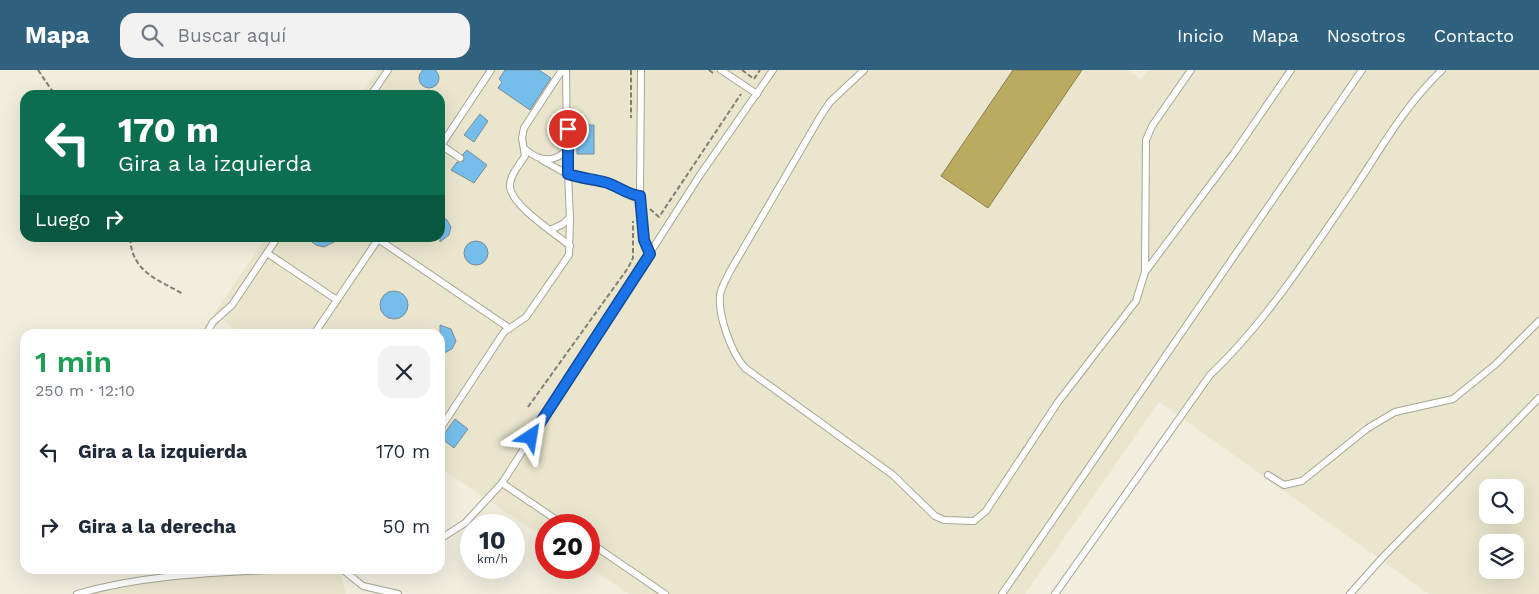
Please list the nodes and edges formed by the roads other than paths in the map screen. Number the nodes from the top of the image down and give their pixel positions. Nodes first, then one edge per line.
1 (388, 70) edge
2 (491, 70) edge
3 (562, 70) edge
4 (566, 70) edge
5 (640, 70) edge
6 (773, 70) edge
7 (864, 70) edge
8 (1191, 70) edge
9 (1291, 70) edge
10 (1362, 70) edge
11 (1442, 70) edge
12 (719, 73) edge
13 (374, 90) edge
14 (757, 94) junction
15 (445, 140) edge
16 (445, 149) edge
17 (567, 149) junction
18 (526, 150) junction
19 (460, 158) dead end
20 (541, 159) junction
21 (568, 174) junction
22 (640, 196) junction
23 (570, 216) junction
24 (550, 230) junction
25 (274, 242) edge
26 (376, 242) edge
27 (385, 242) edge
28 (570, 246) junction
29 (267, 253) junction
30 (650, 254) junction
31 (1145, 272) junction
32 (337, 300) junction
33 (1539, 321) edge
34 (509, 328) junction
35 (209, 329) edge
36 (317, 329) edge
37 (1539, 398) edge
38 (445, 422) edge
39 (1268, 475) dead end
40 (502, 483) junction
41 (548, 514) edge
42 (445, 536) edge
43 (600, 550) edge
44 (205, 574) edge
45 (348, 574) edge
46 (77, 594) edge
47 (398, 594) edge
48 (665, 594) edge
49 (1002, 594) edge
50 (1055, 594) edge
51 (1350, 594) edge

1 - 13 lane
2 - 15 lane
3 - 18 lane
4 - 17 lane
5 - 22 lane
6 - 14 lane
7 - 31 lane
8 - 31 lane
9 - 31 lane
10 - 49 lane
11 - 50 lane
12 - 14 lane
14 - 30 lane
16 - 19 lane
17 - 20 lane
17 - 21 lane
18 - 20 lane
18 - 24 lane
20 - 21 lane
21 - 22 lane
21 - 23 lane
22 - 30 lane
23 - 24 lane
23 - 28 lane
24 - 28 lane
25 - 29 lane
26 - 32 lane
27 - 34 lane
28 - 34 lane
29 - 32 lane
29 - 35 lane
30 - 40 lane
32 - 36 lane
33 - 39 lane
34 - 38 lane
37 - 51 lane
40 - 41 lane
40 - 42 lane
43 - 48 lane
44 - 46 lane
45 - 47 lane

